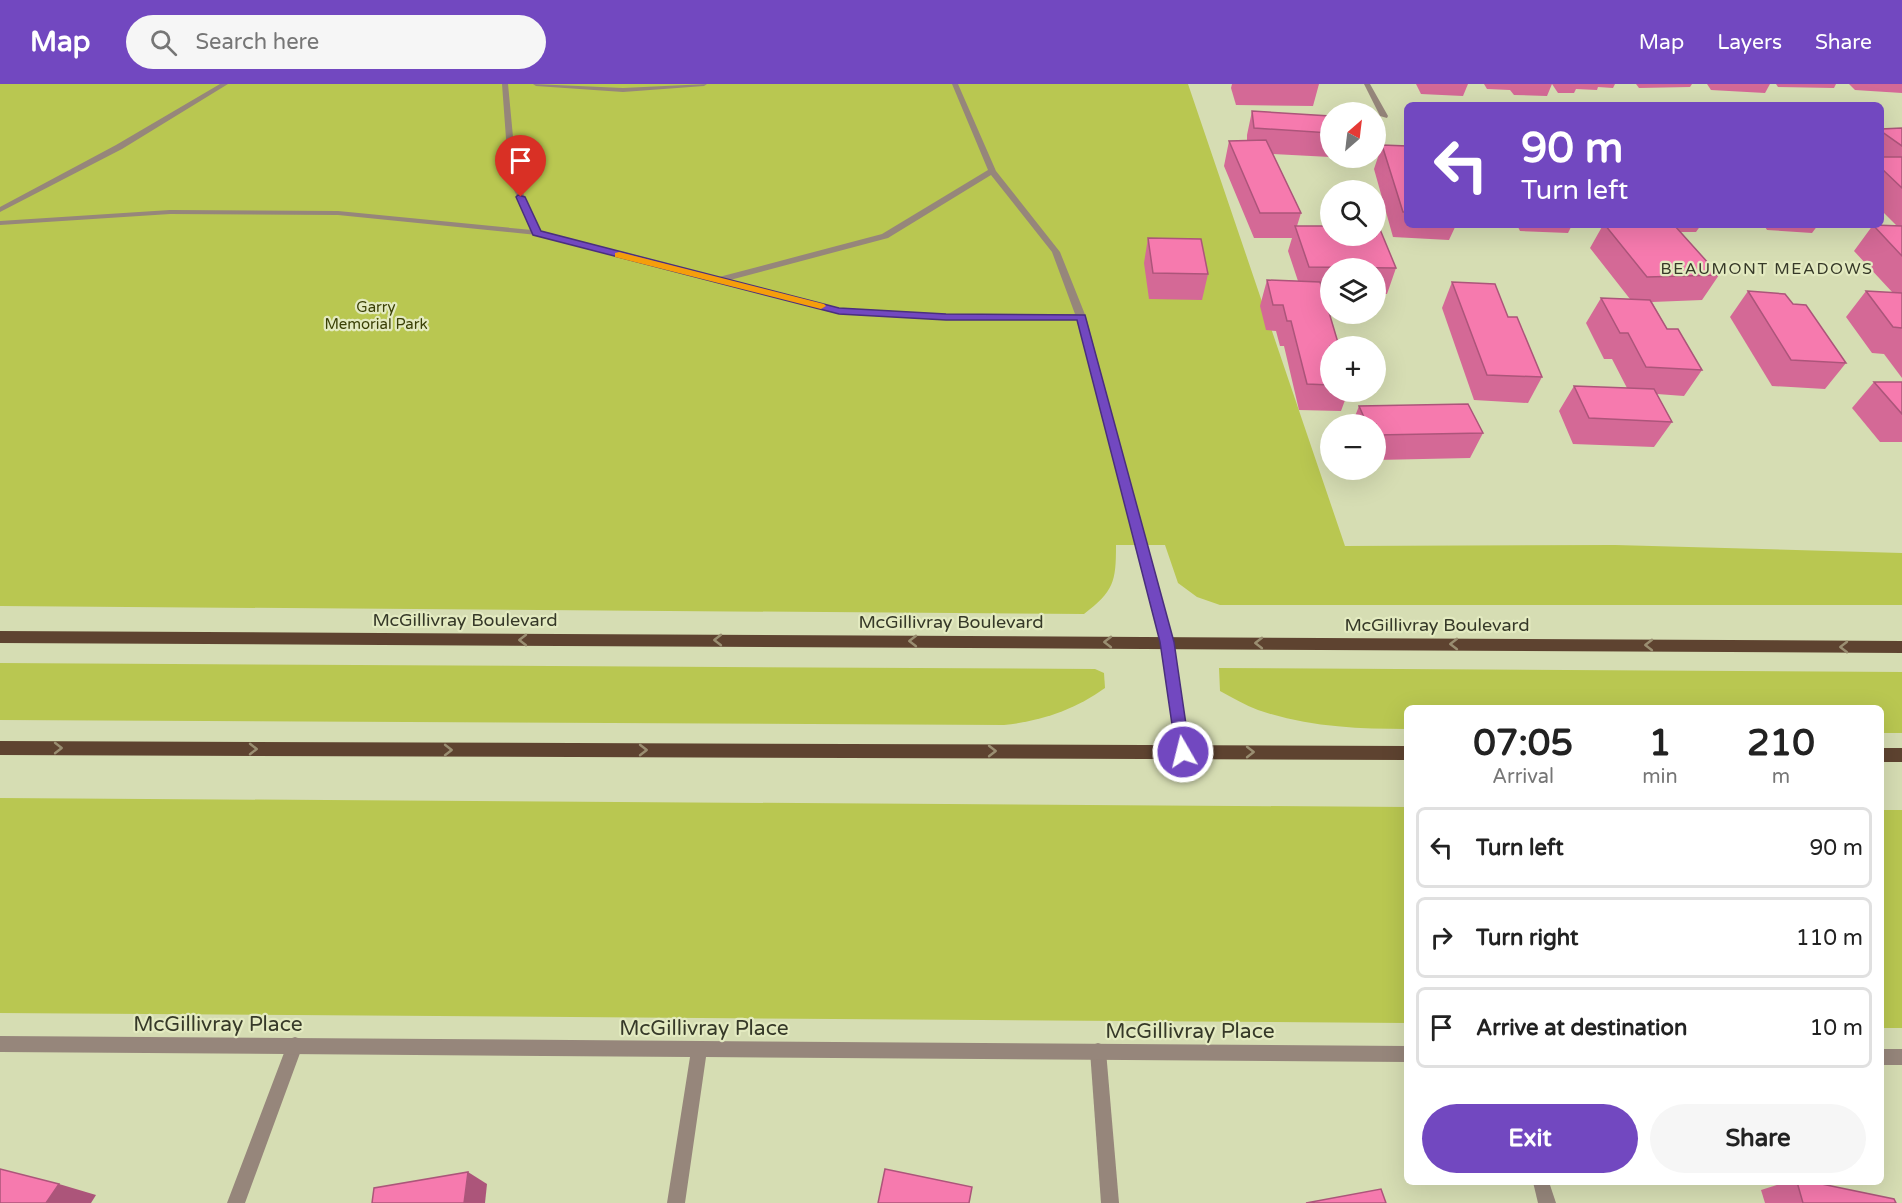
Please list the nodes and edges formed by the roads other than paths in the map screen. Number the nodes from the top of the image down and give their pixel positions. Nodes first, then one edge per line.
1 (225, 84) edge
2 (505, 84) edge
3 (536, 84) edge
4 (704, 84) edge
5 (955, 84) edge
6 (1367, 84) edge
7 (1377, 102) edge
8 (992, 171) junction
9 (0, 210) edge
10 (0, 223) edge
11 (537, 233) junction
12 (717, 280) junction
13 (1081, 317) junction
14 (0, 637) edge
15 (1167, 642) junction
16 (1902, 647) edge
17 (0, 748) edge
18 (1183, 752) junction
19 (1404, 753) edge
20 (1884, 755) edge
21 (1902, 755) edge
22 (0, 1044) edge
23 (295, 1045) junction
24 (699, 1049) junction
25 (1098, 1051) junction
26 (1404, 1054) edge
27 (1884, 1057) edge
28 (1902, 1057) edge
29 (1542, 1185) edge
30 (236, 1203) edge
31 (676, 1203) edge
32 (1110, 1203) edge
33 (1547, 1203) edge

1 - 9 street
2 - 11 street
3 - 4 street
5 - 8 street
6 - 7 street
8 - 12 street
8 - 13 street
10 - 11 street
11 - 12 street
12 - 13 street
13 - 15 street
15 -> 14 main road, McGillivray Boulevard
16 -> 15 main road, McGillivray Boulevard
15 - 18 street
17 -> 18 main road
18 -> 19 main road
20 - 21 main road
22 - 23 street, McGillivray Place
23 - 24 street, McGillivray Place
23 - 30 street
24 - 25 street, McGillivray Place
24 - 31 street
25 - 26 street, McGillivray Place
25 - 32 street
27 - 28 street
29 - 33 street

